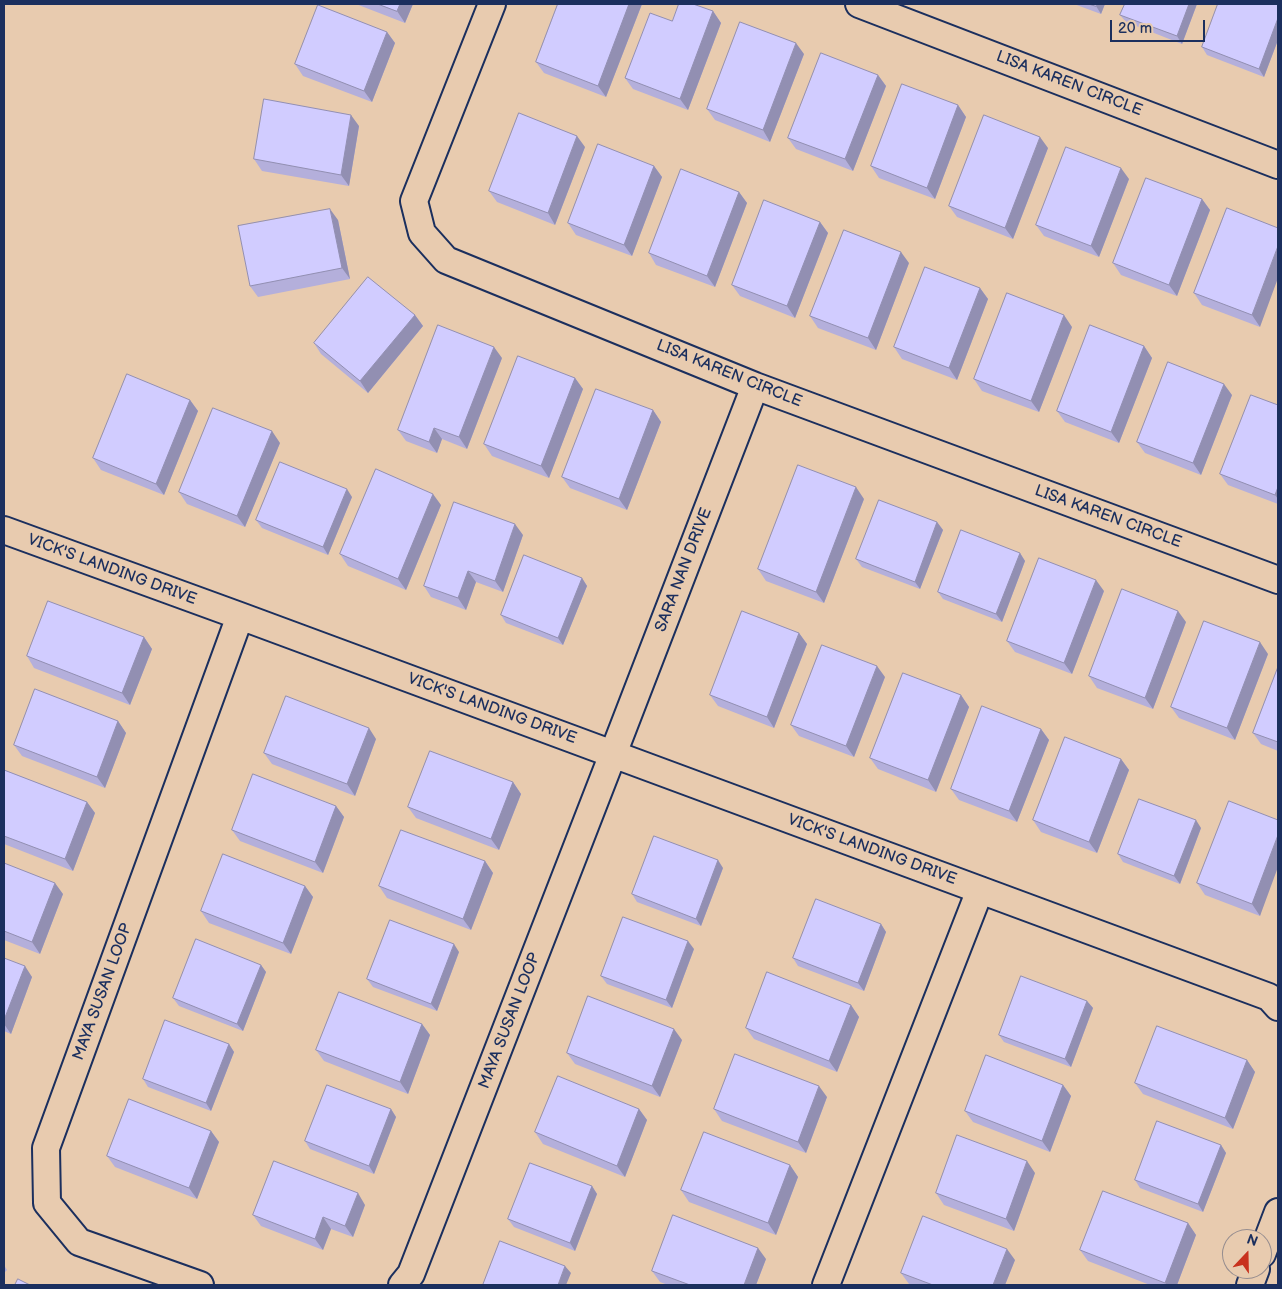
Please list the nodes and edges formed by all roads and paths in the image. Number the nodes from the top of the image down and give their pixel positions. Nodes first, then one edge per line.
1 (492, 4) edge
2 (859, 4) edge
3 (1278, 165) edge
4 (755, 386) junction
5 (4, 530) edge
6 (1278, 580) edge
7 (240, 616) junction
8 (613, 754) junction
9 (980, 890) junction
10 (1278, 1007) edge
11 (1278, 1212) edge
12 (1272, 1229) edge
13 (200, 1285) edge
14 (402, 1285) edge
15 (826, 1285) edge

1 - 4 street, LISA KAREN CIRCLE
2 - 3 street, LISA KAREN CIRCLE
4 - 6 street, LISA KAREN CIRCLE
4 - 8 street, SARA NAN DRIVE
5 - 7 street, VICK'S LANDING DRIVE
7 - 8 street, VICK'S LANDING DRIVE
7 - 13 street, MAYA SUSAN LOOP
8 - 9 street, VICK'S LANDING DRIVE
8 - 14 street, MAYA SUSAN LOOP
9 - 10 street, VICK'S LANDING DRIVE
9 - 15 street
11 - 12 street

